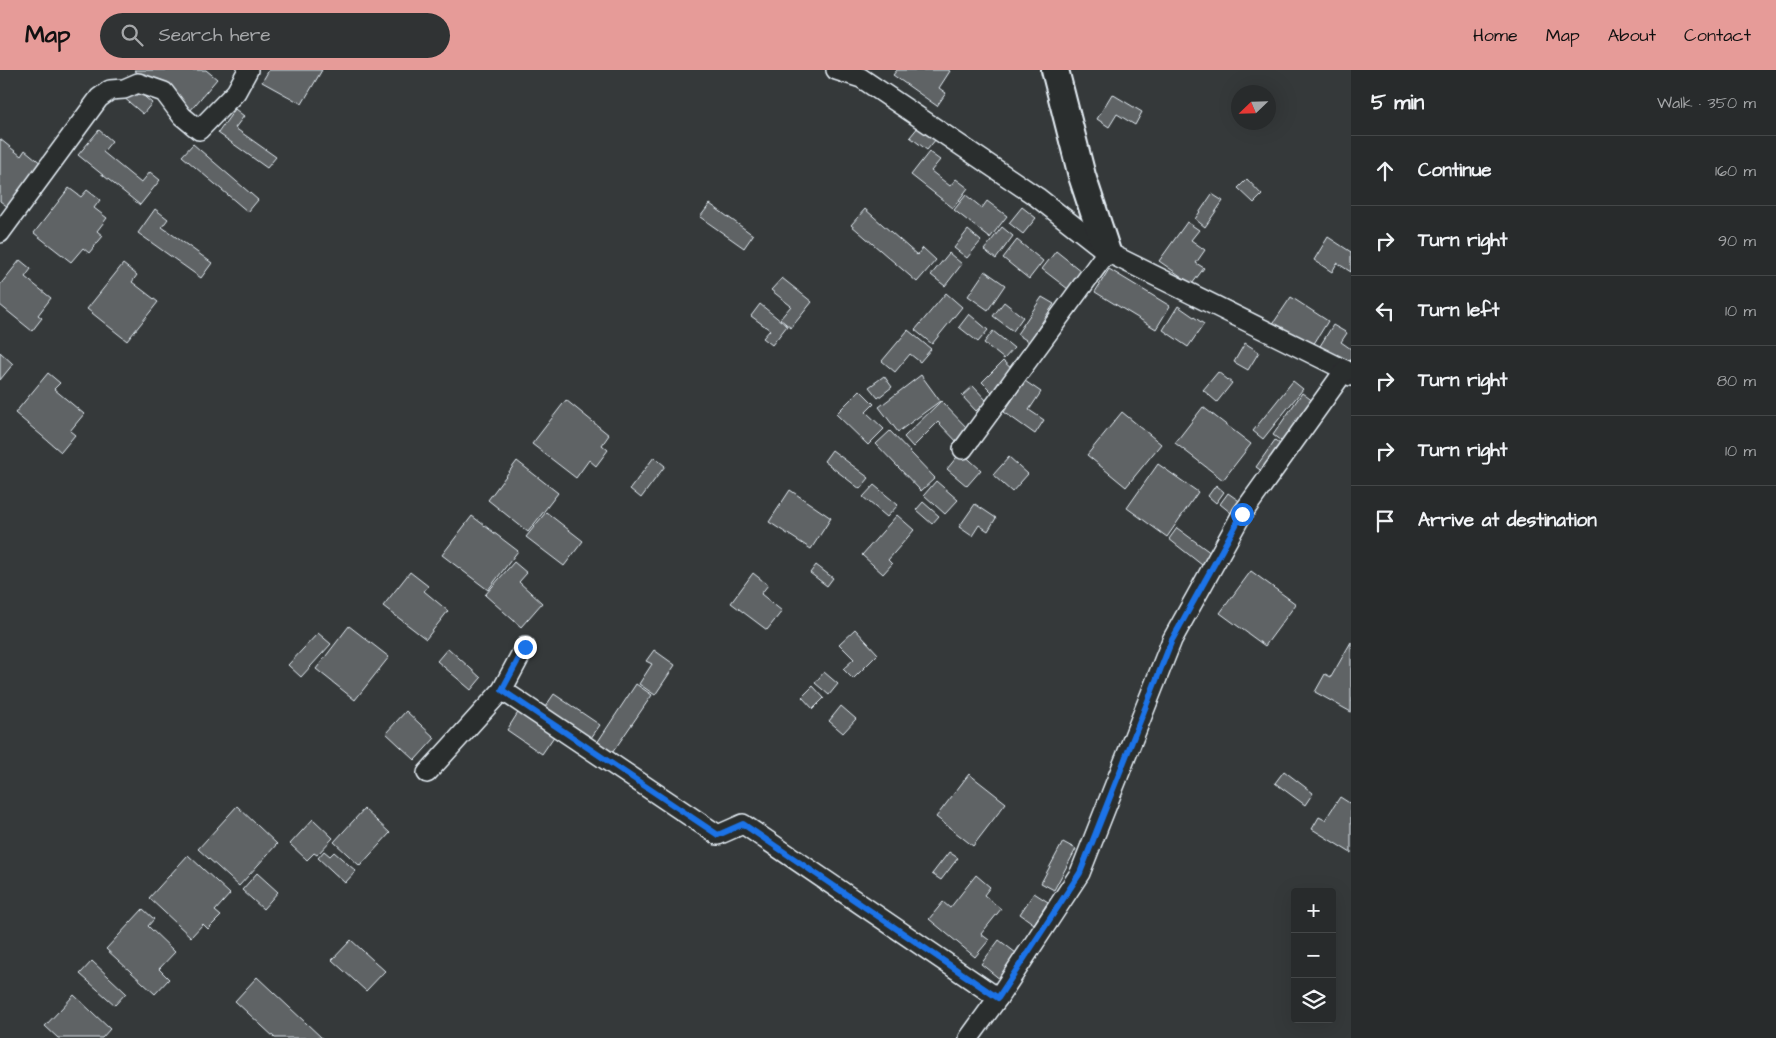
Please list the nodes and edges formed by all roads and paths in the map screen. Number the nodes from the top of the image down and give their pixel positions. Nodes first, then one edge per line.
1 (248, 70) edge
2 (836, 70) edge
3 (1055, 70) edge
4 (0, 233) edge
5 (1107, 252) junction
6 (1348, 373) edge
7 (963, 448) dead end
8 (525, 647) dead end
9 (502, 690) junction
10 (426, 773) dead end
11 (998, 998) junction
12 (969, 1038) edge

1 - 4 street
2 - 5 street
3 - 5 street
5 - 6 street
5 - 7 street
6 - 11 street
8 - 9 street
9 - 10 street
9 - 11 street
11 - 12 street

